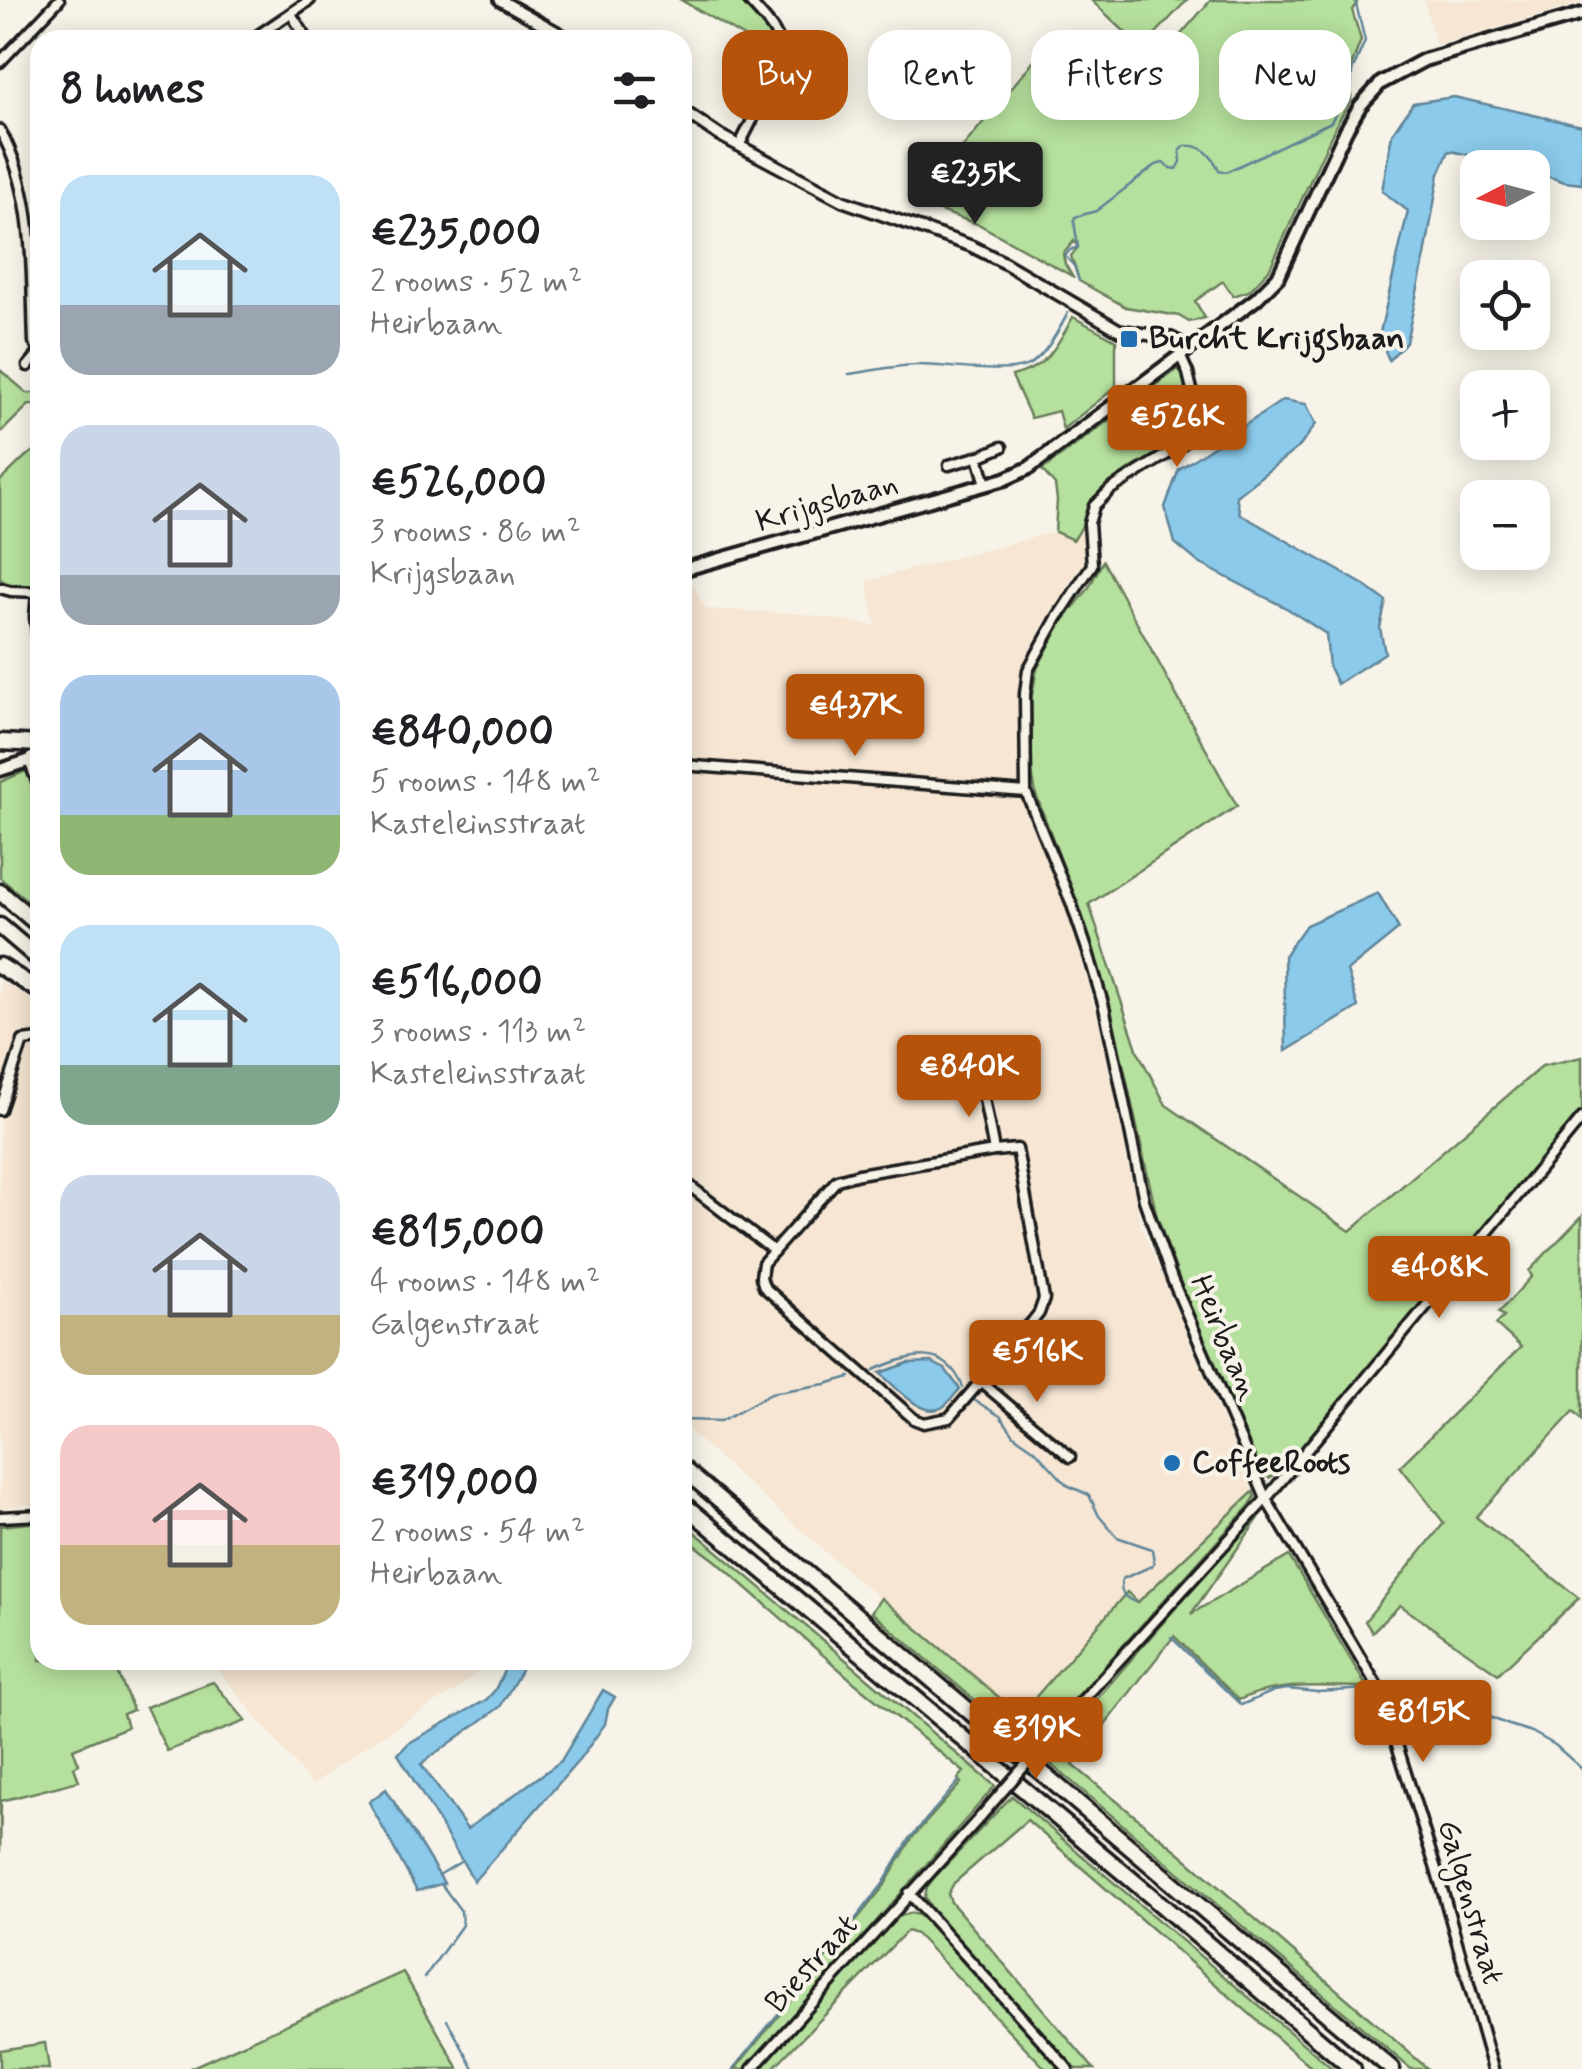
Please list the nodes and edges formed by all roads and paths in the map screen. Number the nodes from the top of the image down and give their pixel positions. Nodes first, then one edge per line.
1 (59, 0) edge
2 (310, 0) edge
3 (500, 0) edge
4 (748, 0) edge
5 (291, 14) junction
6 (1582, 14) edge
7 (30, 30) edge
8 (30, 30) edge
9 (266, 30) edge
10 (301, 30) edge
11 (553, 30) edge
12 (0, 62) edge
13 (692, 116) edge
14 (0, 130) edge
15 (739, 146) junction
16 (30, 230) edge
17 (1185, 351) junction
18 (30, 364) edge
19 (28, 366) dead end
20 (1002, 447) dead end
21 (978, 457) junction
22 (949, 465) dead end
23 (986, 484) junction
24 (692, 567) edge
25 (0, 588) edge
26 (30, 592) edge
27 (0, 742) edge
28 (30, 744) edge
29 (30, 760) edge
30 (692, 766) edge
31 (0, 770) edge
32 (1026, 792) junction
33 (0, 892) edge
34 (30, 918) edge
35 (0, 926) edge
36 (30, 952) edge
37 (0, 966) edge
38 (30, 984) edge
39 (30, 1041) edge
40 (981, 1083) dead end
41 (0, 1110) edge
42 (1582, 1118) edge
43 (994, 1151) junction
44 (692, 1188) edge
45 (774, 1251) junction
46 (980, 1381) junction
47 (1070, 1457) dead end
48 (692, 1476) edge
49 (1266, 1499) junction
50 (692, 1511) edge
51 (30, 1516) edge
52 (0, 1517) edge
53 (909, 1893) junction
54 (752, 2069) edge
55 (1068, 2069) edge
56 (1354, 2069) edge
57 (1392, 2069) edge
58 (1493, 2069) edge

1 - 7 street
2 - 5 street
3 - 11 street
4 - 15 street
5 - 9 street
5 - 10 street
6 - 17 main road, Krijgsbaan
8 - 12 street
13 - 15 street
14 - 16 street
15 - 17 street
17 - 23 main road, Krijgsbaan
17 - 32 street, Heirbaan
18 - 19 street
20 - 21 street
21 - 22 street
21 - 23 street
23 - 24 main road, Krijgsbaan
25 - 26 street
27 - 28 highway
29 - 31 main road
30 - 32 street
32 - 49 street, Heirbaan
33 - 34 highway
35 - 36 highway
37 - 38 highway
39 - 41 street
40 - 43 street
42 - 49 street
43 - 45 street
43 - 46 street
44 - 45 street
45 - 46 street
46 - 47 street
48 - 57 highway
49 - 53 street, bridge
49 - 58 street, Galgenstraat
50 - 56 highway
51 - 52 street
53 - 54 street, Biestraat
53 - 55 street

